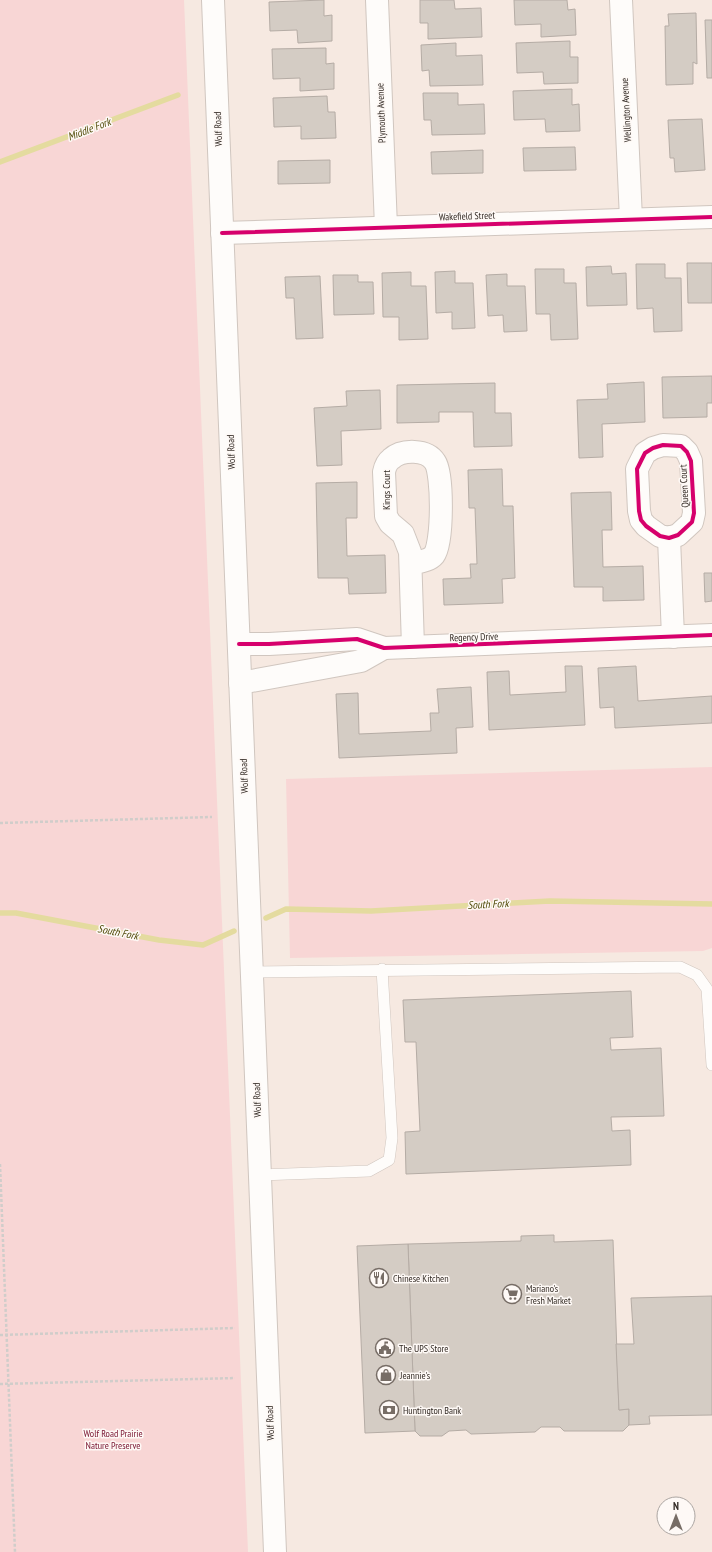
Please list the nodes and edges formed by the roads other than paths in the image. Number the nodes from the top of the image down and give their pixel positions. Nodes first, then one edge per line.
1 (213, 0) edge
2 (377, 0) edge
3 (621, 0) edge
4 (712, 217) edge
5 (631, 220) junction
6 (386, 227) junction
7 (222, 233) junction
8 (670, 538) dead end
9 (411, 564) junction
10 (712, 635) edge
11 (673, 637) junction
12 (239, 644) junction
13 (413, 647) junction
14 (384, 648) junction
15 (240, 683) junction
16 (382, 969) junction
17 (252, 972) junction
18 (712, 1065) edge
19 (260, 1175) junction
20 (276, 1552) edge

1 - 7 street, Wolf Road
2 - 6 street, Plymouth Avenue
3 - 5 street, Wellington Avenue
4 - 5 street, Wakefield Street
5 - 6 street, Wakefield Street
6 - 7 street, Wakefield Street
7 - 12 street, Wolf Road
8 - 11 street
9 - 9 street, Kings Court
9 - 13 street, Kings Court
10 - 11 street, Regency Drive
11 - 13 street, Regency Drive
12 - 14 street, Regency Drive
12 - 15 street, Wolf Road
13 - 14 street, Regency Drive
14 - 15 street, Regency Drive
15 - 17 street, Wolf Road
16 - 17 lane
16 - 18 lane
16 - 19 lane
17 - 19 street, Wolf Road
19 - 20 street, Wolf Road

